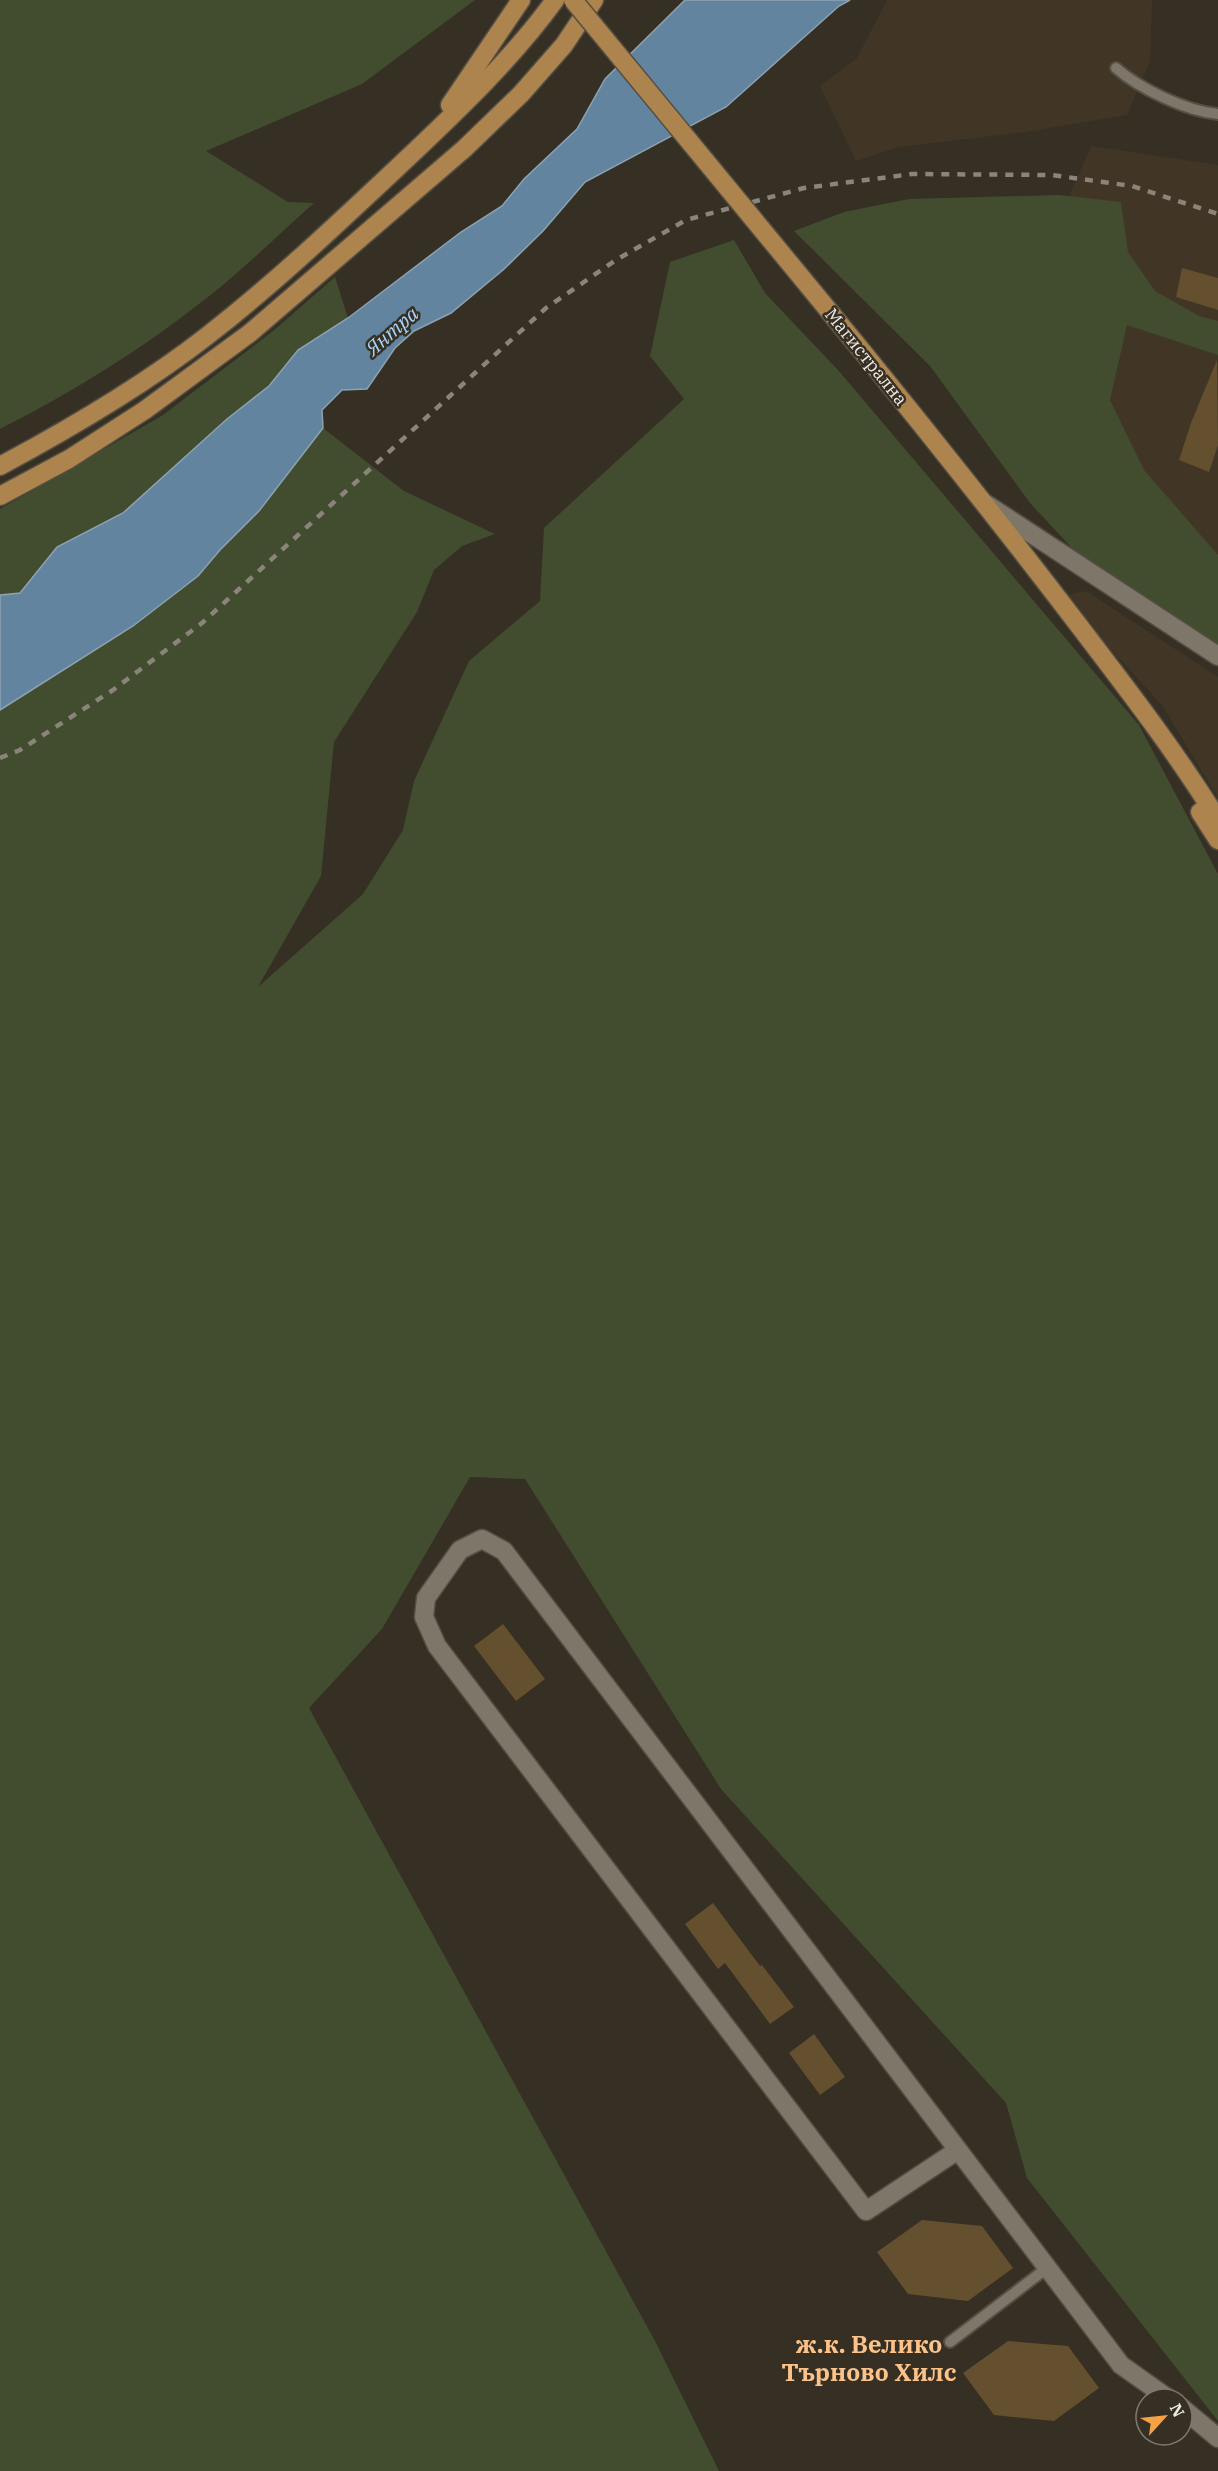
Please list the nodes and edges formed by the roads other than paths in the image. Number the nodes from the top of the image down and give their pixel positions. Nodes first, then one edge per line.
1 (521, 0) edge
2 (555, 0) edge
3 (573, 0) edge
4 (594, 0) edge
5 (1116, 68) dead end
6 (1218, 114) edge
7 (425, 141) junction
8 (0, 466) edge
9 (0, 496) edge
10 (985, 502) junction
11 (1218, 656) edge
12 (1151, 720) junction
13 (1191, 775) junction
14 (1218, 802) edge
15 (1218, 820) edge
16 (1218, 840) edge
17 (958, 2150) junction
18 (1047, 2268) junction
19 (950, 2342) dead end
20 (1152, 2387) edge
21 (1194, 2418) edge
22 (1218, 2438) edge

1 - 7 main road
2 - 7 main road
3 - 10 main road, Магистрална, bridge
4 - 9 main road
5 - 6 lane
7 - 8 main road
10 - 11 street
10 - 12 main road, Магистрална
12 - 13 main road, Магистрална
12 - 16 main road, Магистрална
13 - 14 lane
13 - 15 main road, Магистрална
17 - 17 street
17 - 18 street
18 - 19 lane
18 - 20 street
21 - 22 street

